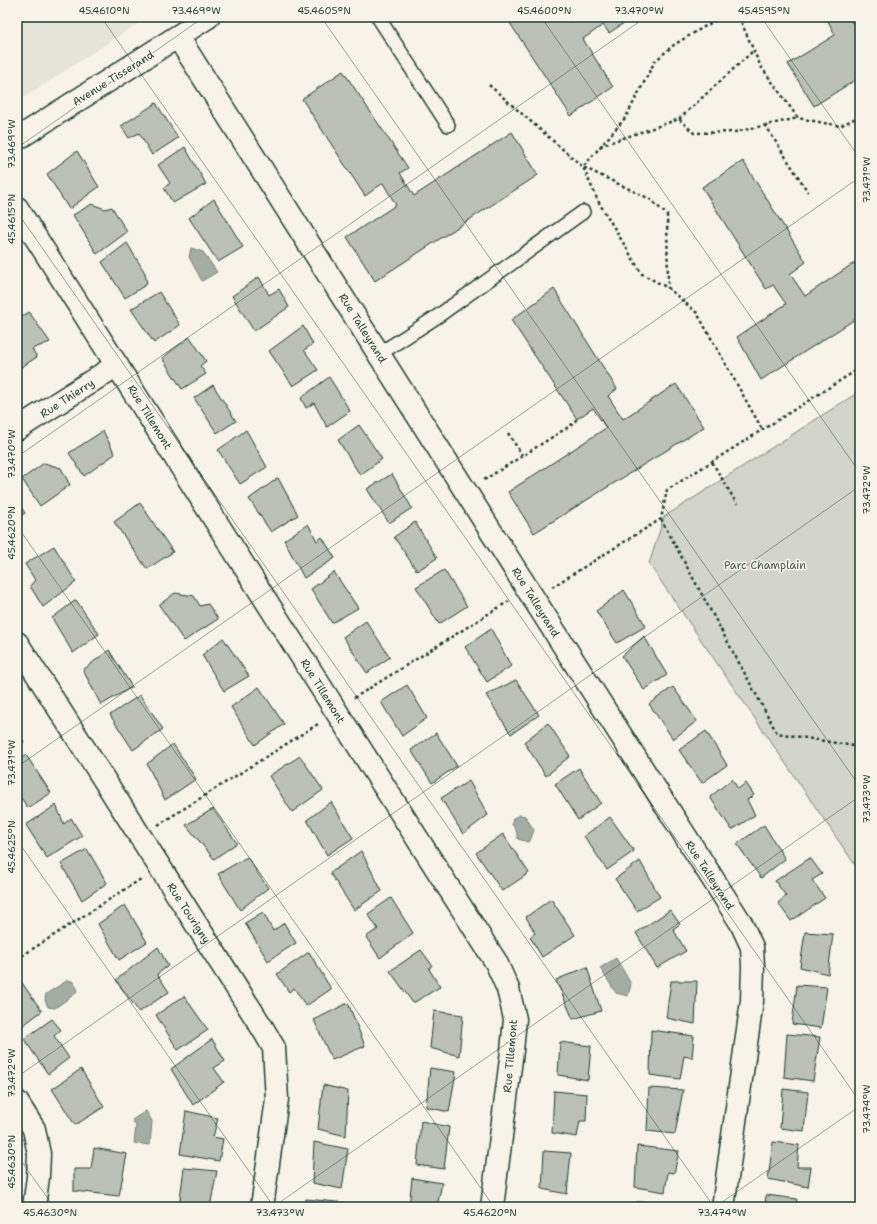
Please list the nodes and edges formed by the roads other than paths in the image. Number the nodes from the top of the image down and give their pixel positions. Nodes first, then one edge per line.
1 (208, 17) edge
2 (378, 17) edge
3 (178, 37) junction
4 (448, 125) dead end
5 (17, 139) edge
6 (17, 208) edge
7 (583, 212) dead end
8 (378, 354) junction
9 (117, 365) junction
10 (17, 429) edge
11 (17, 643) edge
12 (17, 1102) edge
13 (34, 1207) edge
14 (262, 1207) edge
15 (492, 1207) edge
16 (723, 1207) edge

1 - 3 street, Avenue Tisserand
2 - 4 lane
3 - 5 street, Avenue Tisserand
3 - 8 street, Rue Talleyrand
6 - 9 street, Rue Tillemont
7 - 8 lane
8 - 16 street, Rue Talleyrand
9 - 10 street, Rue Thierry
9 - 15 street, Rue Tillemont
11 - 14 street, Rue Tourigny
12 - 13 street

